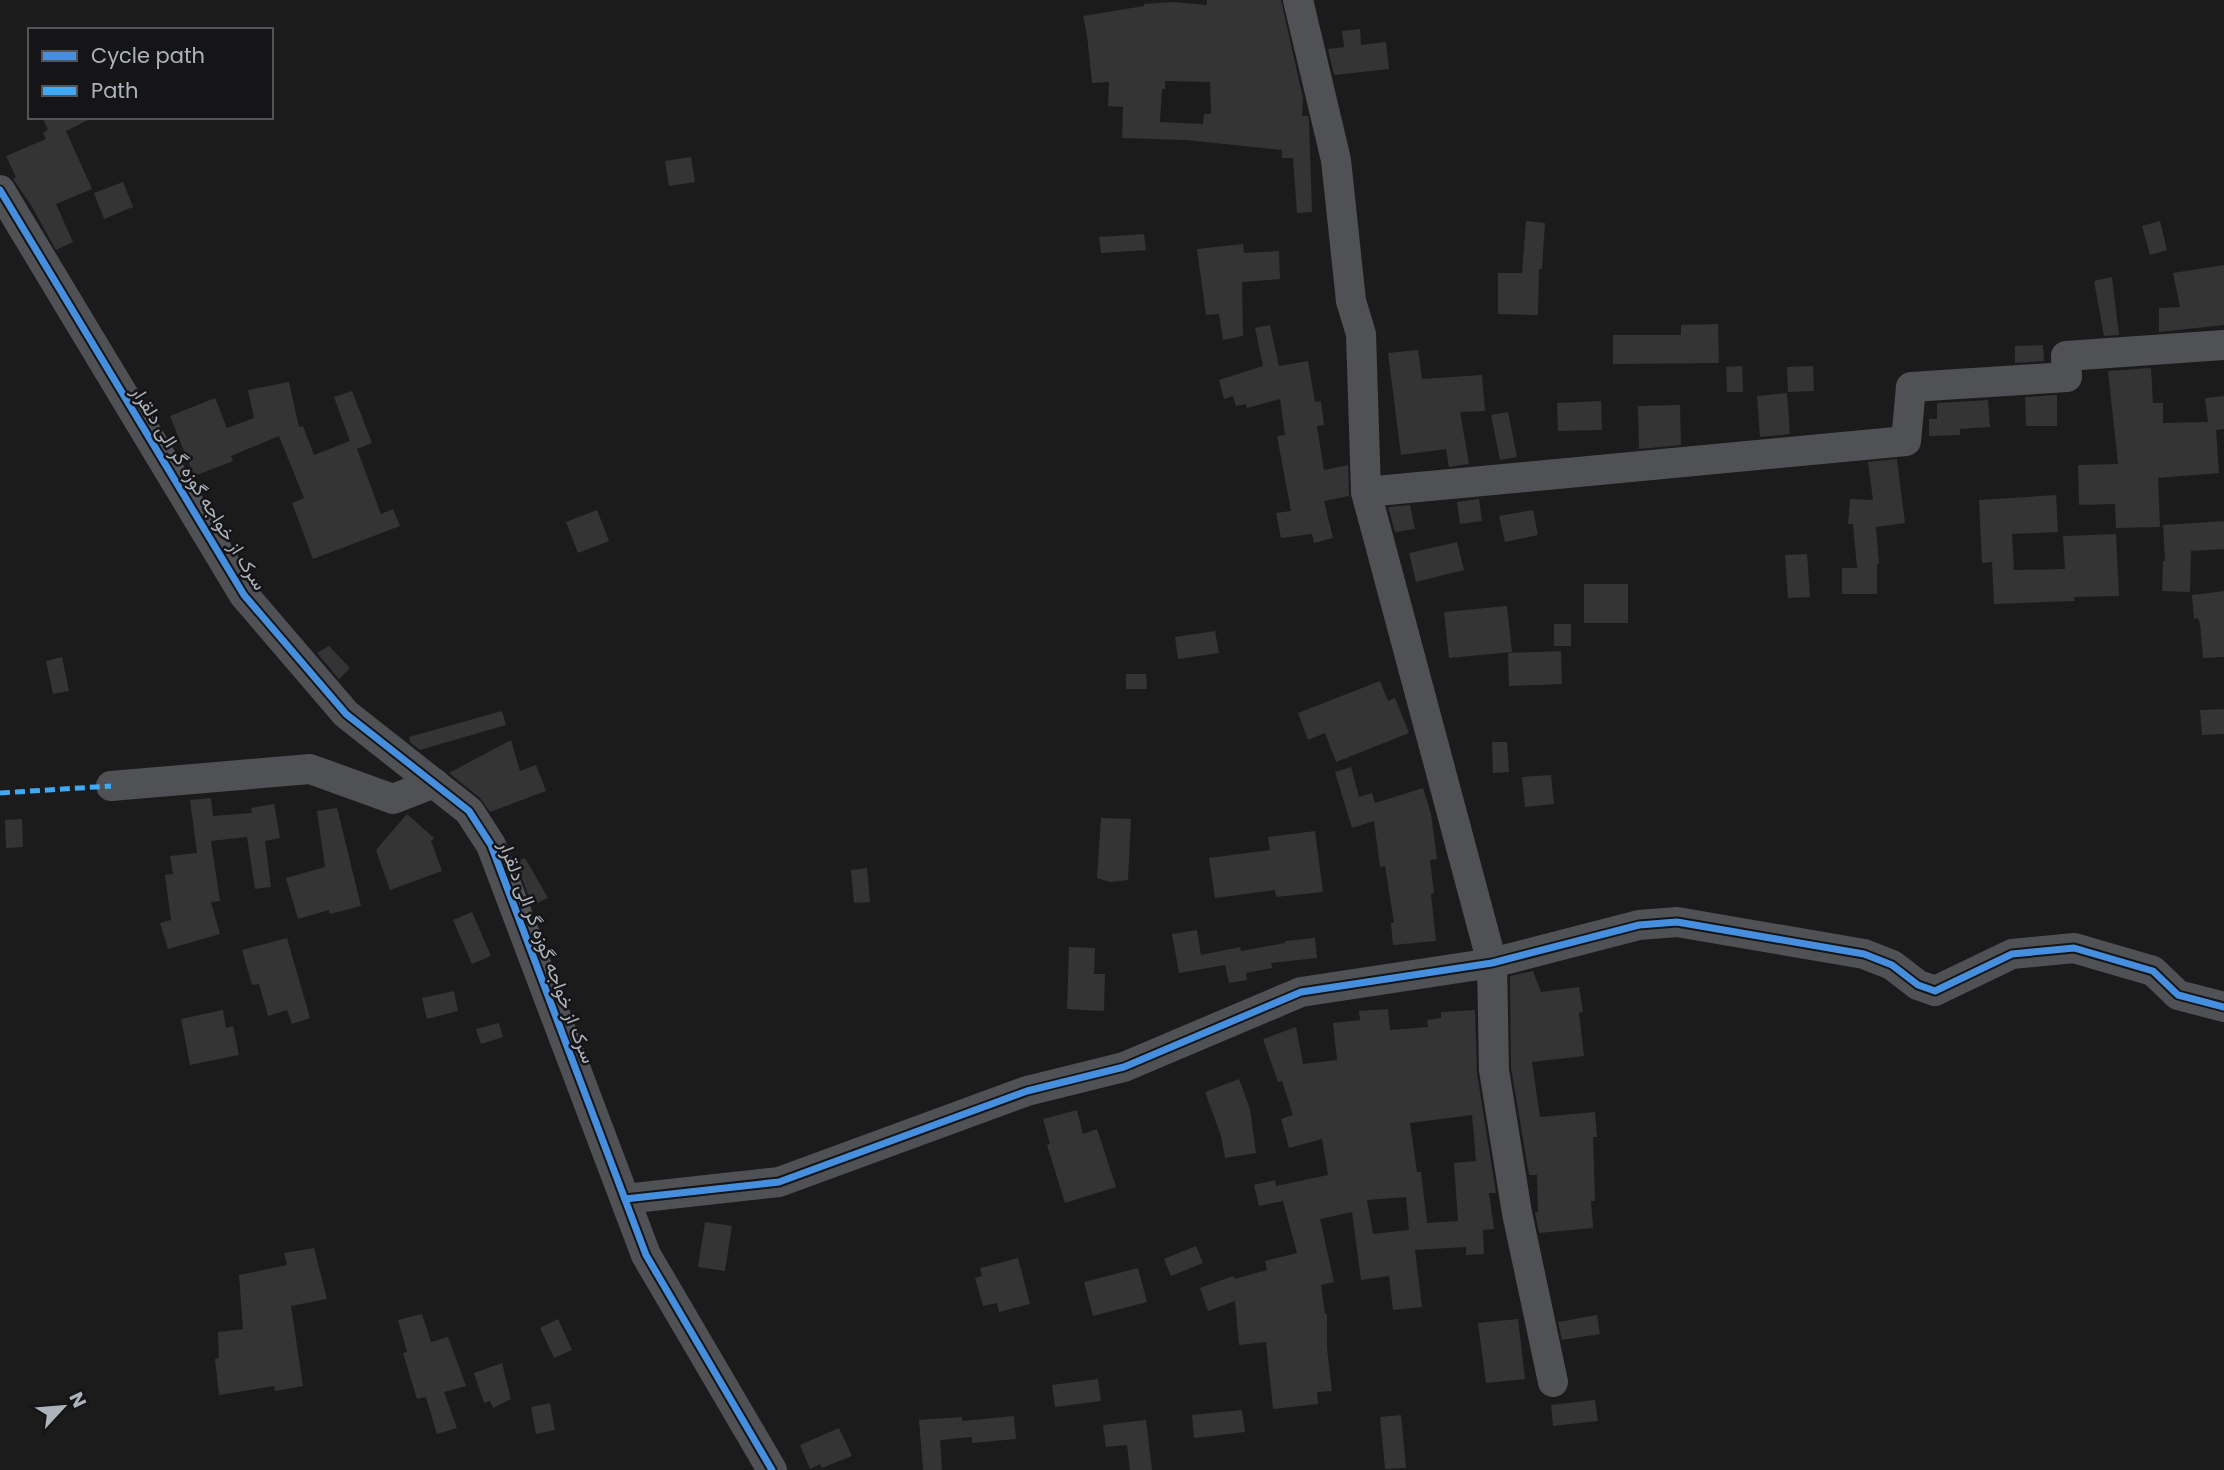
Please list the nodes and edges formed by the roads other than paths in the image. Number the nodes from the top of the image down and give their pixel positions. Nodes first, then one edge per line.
1 (1298, 0) edge
2 (0, 190) edge
3 (2224, 345) edge
4 (1366, 492) junction
5 (434, 783) junction
6 (111, 786) dead end
7 (1492, 963) junction
8 (2224, 1007) edge
9 (625, 1199) junction
10 (1553, 1382) dead end
11 (772, 1470) edge

1 - 4 street
2 - 5 street, سرک از خواجه گوزه گر الی دلقرار
3 - 4 street
4 - 7 street
5 - 6 street
5 - 9 street, سرک از خواجه گوزه گر الی دلقرار
7 - 8 street
7 - 9 street
7 - 10 street
9 - 11 street, سرک از خواجه گوزه گر الی دلقرار

